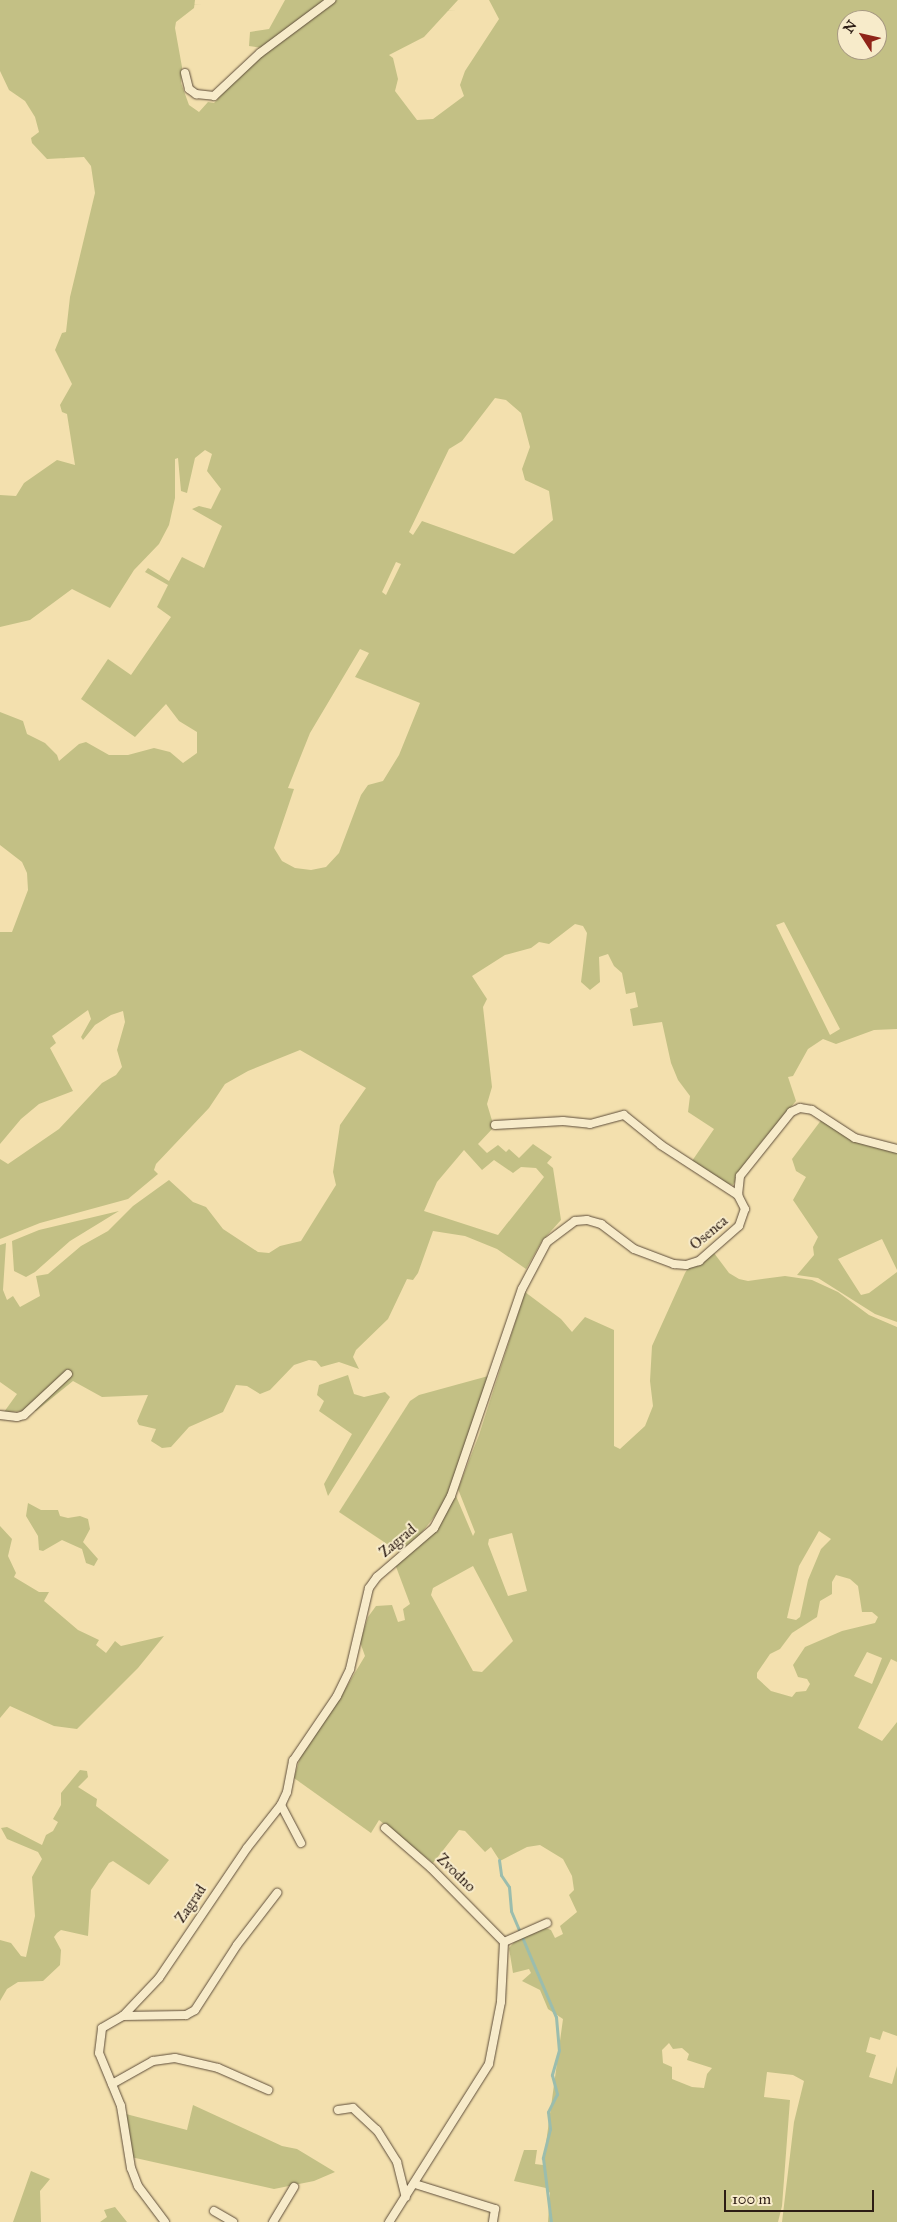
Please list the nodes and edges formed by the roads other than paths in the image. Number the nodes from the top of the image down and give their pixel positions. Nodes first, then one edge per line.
1 (332, 0) edge
2 (185, 73) dead end
3 (495, 1125) dead end
4 (897, 1149) edge
5 (738, 1195) junction
6 (522, 1289) joint
7 (68, 1374) dead end
8 (0, 1414) edge
9 (281, 1805) junction
10 (386, 1828) dead end
11 (301, 1843) dead end
12 (277, 1892) dead end
13 (547, 1923) dead end
14 (504, 1942) junction
15 (123, 2016) junction
16 (112, 2084) junction
17 (268, 2090) dead end
18 (338, 2110) dead end
19 (415, 2184) junction
20 (294, 2187) dead end
21 (406, 2197) junction
22 (214, 2211) dead end
23 (165, 2222) edge
24 (233, 2222) edge
25 (273, 2222) edge
26 (388, 2222) edge
27 (493, 2222) edge

1 - 2 street
3 - 5 street
4 - 5 street, Osenca
5 - 6 street, Osenca
6 - 9 street, Zagrad
7 - 8 street
9 - 11 street
9 - 15 street, Zagrad
10 - 14 street, Zvodno
12 - 15 street
13 - 14 street
14 - 19 street
15 - 16 street, Zagrad
16 - 17 street
16 - 23 street, Zagrad
18 - 21 street
19 - 21 street
19 - 27 street
20 - 25 street
21 - 26 street
22 - 24 street

